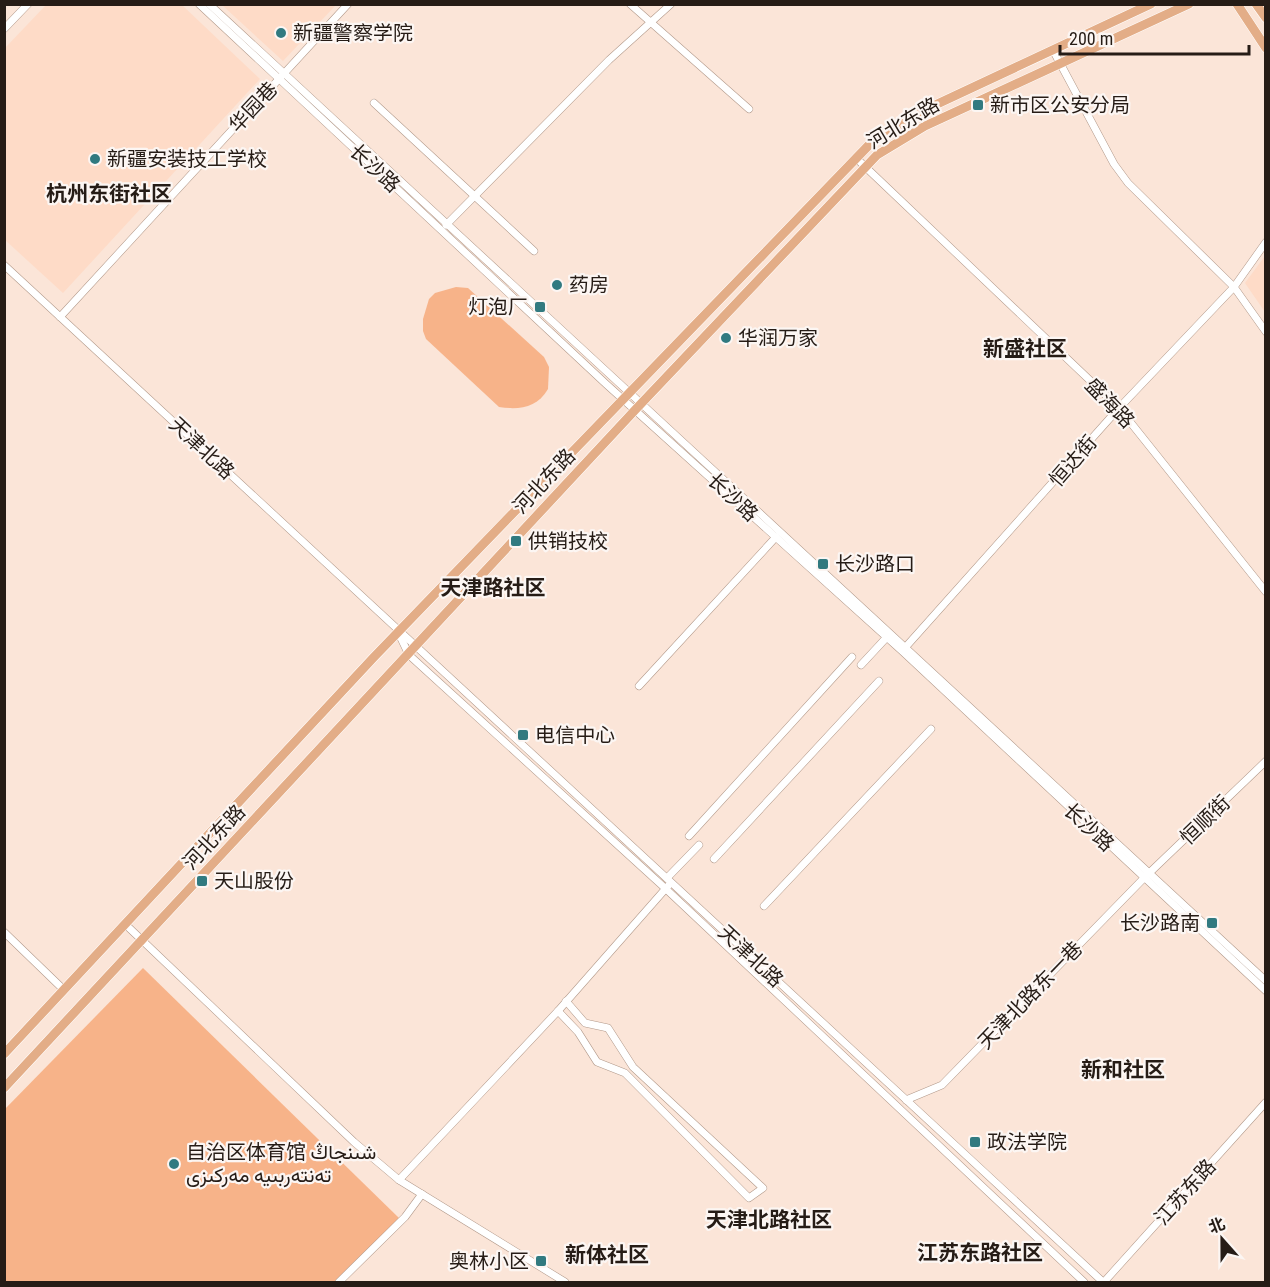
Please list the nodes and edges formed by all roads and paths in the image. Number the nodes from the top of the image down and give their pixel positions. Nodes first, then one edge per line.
1 (28, 4) edge
2 (199, 4) edge
3 (209, 4) edge
4 (348, 4) edge
5 (630, 4) edge
6 (671, 4) edge
7 (1151, 4) edge
8 (1189, 4) edge
9 (1237, 4) edge
10 (1256, 4) edge
11 (1266, 18) edge
12 (650, 23) junction
13 (4, 29) edge
14 (1266, 48) edge
15 (1053, 50) junction
16 (1060, 63) junction
17 (281, 77) junction
18 (374, 104) dead end
19 (749, 110) dead end
20 (856, 158) junction
21 (866, 167) junction
22 (474, 196) junction
23 (446, 225) junction
24 (1266, 242) edge
25 (534, 251) dead end
26 (4, 265) edge
27 (1234, 287) junction
28 (60, 317) junction
29 (1266, 332) edge
30 (626, 395) junction
31 (639, 406) junction
32 (1119, 408) junction
33 (776, 537) junction
34 (1266, 592) edge
35 (398, 632) junction
36 (886, 637) junction
37 (416, 645) junction
38 (904, 649) junction
39 (409, 655) junction
40 (852, 657) dead end
41 (861, 665) dead end
42 (879, 681) dead end
43 (639, 686) dead end
44 (932, 729) dead end
45 (1266, 761) edge
46 (689, 836) dead end
47 (699, 845) dead end
48 (714, 859) dead end
49 (1146, 876) junction
50 (669, 880) junction
51 (666, 889) junction
52 (764, 906) dead end
53 (125, 924) junction
54 (4, 932) edge
55 (142, 941) junction
56 (1266, 981) edge
57 (64, 990) junction
58 (1266, 991) edge
59 (566, 1001) junction
60 (558, 1011) junction
61 (4, 1054) edge
62 (4, 1088) edge
63 (906, 1100) junction
64 (1266, 1102) edge
65 (399, 1180) junction
66 (422, 1194) junction
67 (339, 1282) edge
68 (565, 1282) edge
69 (1084, 1282) edge
70 (1103, 1282) edge

1 - 13 street
2 - 17 street, 长沙路
3 - 17 street, 长沙路
4 - 17 street, 华园巷
5 - 12 street
6 - 12 street
7 - 15 main road
8 - 16 main road, 河北东路
9 - 14 main road
10 - 11 main road
12 - 19 street
12 - 22 street
15 - 16 street
15 - 20 main road
16 - 21 main road, 河北东路
16 - 27 street
17 - 23 street, 长沙路
17 - 28 street, 华园巷
17 - 30 street, 长沙路
18 - 22 street
20 - 21 street, 盛海路
20 - 30 main road
21 - 31 main road, 河北东路
21 - 32 street, 盛海路
22 - 23 street
22 - 25 street
23 - 30 street, 长沙路
24 - 27 street, 恒达街
26 - 28 street, 天津北路
27 - 29 street
27 - 32 street, 恒达街
28 - 35 street, 天津北路
30 - 31 street, 长沙路
30 - 35 main road
31 - 33 street, 长沙路
31 - 37 main road, 河北东路
31 - 38 street, 长沙路
32 - 34 street, 盛海路
32 - 38 street, 恒达街
33 - 36 street, 长沙路
33 - 43 street
35 - 37 street, 天津北路
35 - 39 street, 天津北路
35 - 53 main road
36 - 38 street, 长沙路
36 - 41 street
37 - 39 main road, 河北东路
37 - 50 street, 天津北路
38 - 49 street, 长沙路
39 - 51 street, 天津北路
39 - 55 main road, 河北东路
40 - 46 street
42 - 48 street
44 - 52 street
45 - 49 street, 恒顺街
47 - 50 street
49 - 56 street, 长沙路
49 - 58 street, 长沙路
49 - 63 street, 天津北路东一巷
50 - 51 street
50 - 63 street, 天津北路
51 - 59 street
51 - 69 street, 天津北路
53 - 55 street
53 - 57 main road
54 - 57 street
55 - 62 main road, 河北东路
55 - 65 street
57 - 61 main road
59 - 60 street
59 - 60 street
60 - 65 street
63 - 70 street, 天津北路
64 - 70 street, 江苏东路
65 - 66 street
66 - 67 street
66 - 68 street

